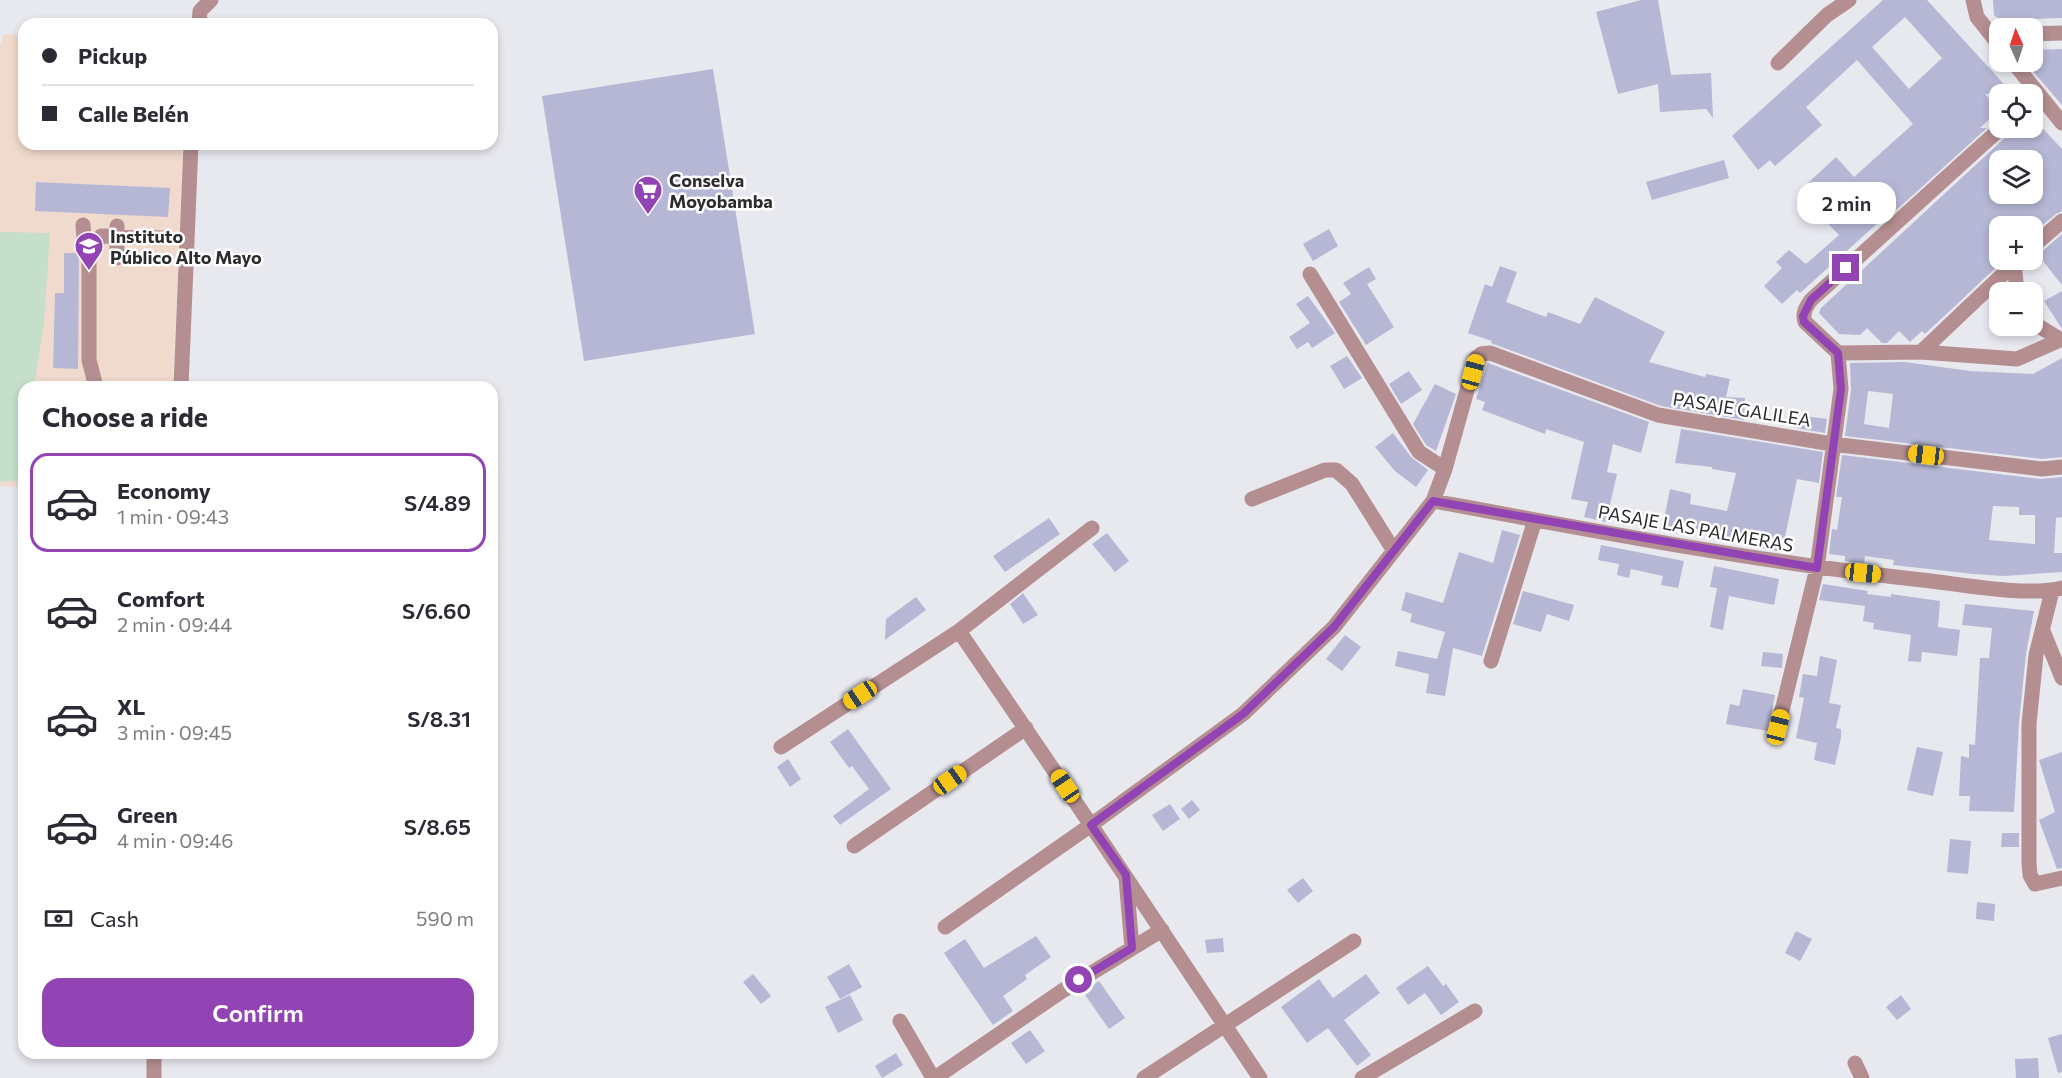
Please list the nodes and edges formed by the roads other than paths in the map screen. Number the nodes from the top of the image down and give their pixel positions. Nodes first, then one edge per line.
1 (211, 0) edge
2 (1849, 0) edge
3 (1973, 0) edge
4 (199, 18) edge
5 (1989, 30) edge
6 (2062, 33) edge
7 (2043, 34) edge
8 (1778, 63) dead end
9 (2043, 103) edge
10 (2062, 123) edge
11 (1990, 138) edge
12 (191, 150) edge
13 (2062, 221) edge
14 (83, 225) dead end
15 (106, 234) junction
16 (2043, 237) edge
17 (162, 238) dead end
18 (117, 258) dead end
19 (2007, 270) edge
20 (1310, 274) dead end
21 (2043, 330) edge
22 (2060, 343) edge
23 (1922, 352) junction
24 (1838, 353) junction
25 (94, 381) edge
26 (181, 381) edge
27 (1832, 444) junction
28 (2062, 467) edge
29 (1445, 470) junction
30 (1252, 499) dead end
31 (1433, 501) junction
32 (1535, 520) junction
33 (1092, 528) dead end
34 (1394, 551) junction
35 (1817, 568) junction
36 (2057, 589) edge
37 (959, 631) junction
38 (2043, 631) junction
39 (1491, 661) dead end
40 (2062, 678) edge
41 (1778, 727) dead end
42 (1026, 728) junction
43 (781, 747) dead end
44 (1091, 825) junction
45 (854, 846) dead end
46 (1126, 875) junction
47 (2062, 878) edge
48 (945, 927) dead end
49 (1162, 930) junction
50 (1354, 941) dead end
51 (1132, 948) junction
52 (1475, 1011) dead end
53 (900, 1021) dead end
54 (1226, 1024) junction
55 (154, 1059) edge
56 (1855, 1063) dead end
57 (154, 1078) edge
58 (934, 1078) edge
59 (1144, 1078) edge
60 (1260, 1078) edge
61 (1362, 1078) edge
62 (1862, 1078) edge

1 - 4 street
2 - 8 street
3 - 5 street
6 - 7 street
9 - 10 street
11 - 24 street
12 - 26 street
13 - 16 street
14 - 15 street
15 - 17 street
15 - 18 street
15 - 25 street
19 - 23 street
20 - 29 street
21 - 22 street
22 - 23 street
23 - 24 street
24 - 27 street
27 - 28 street, PASAJE GALILEA
27 - 29 street, PASAJE GALILEA
27 - 35 street
29 - 31 street
30 - 34 street
31 - 32 street, PASAJE LAS PALMERAS
31 - 34 street
32 - 35 street, PASAJE LAS PALMERAS
32 - 39 street
33 - 37 street
34 - 44 street
35 - 36 street, PASAJE LAS PALMERAS
35 - 41 street
36 - 38 street
37 - 42 street
37 - 43 street
38 - 40 street
38 - 47 street
42 - 44 street
42 - 45 street
44 - 46 street
44 - 48 street
46 - 49 street
46 - 51 street
49 - 51 street
49 - 54 street
50 - 54 street
51 - 58 street
52 - 61 street
53 - 58 street
54 - 59 street
54 - 60 street
55 - 57 street
56 - 62 street

